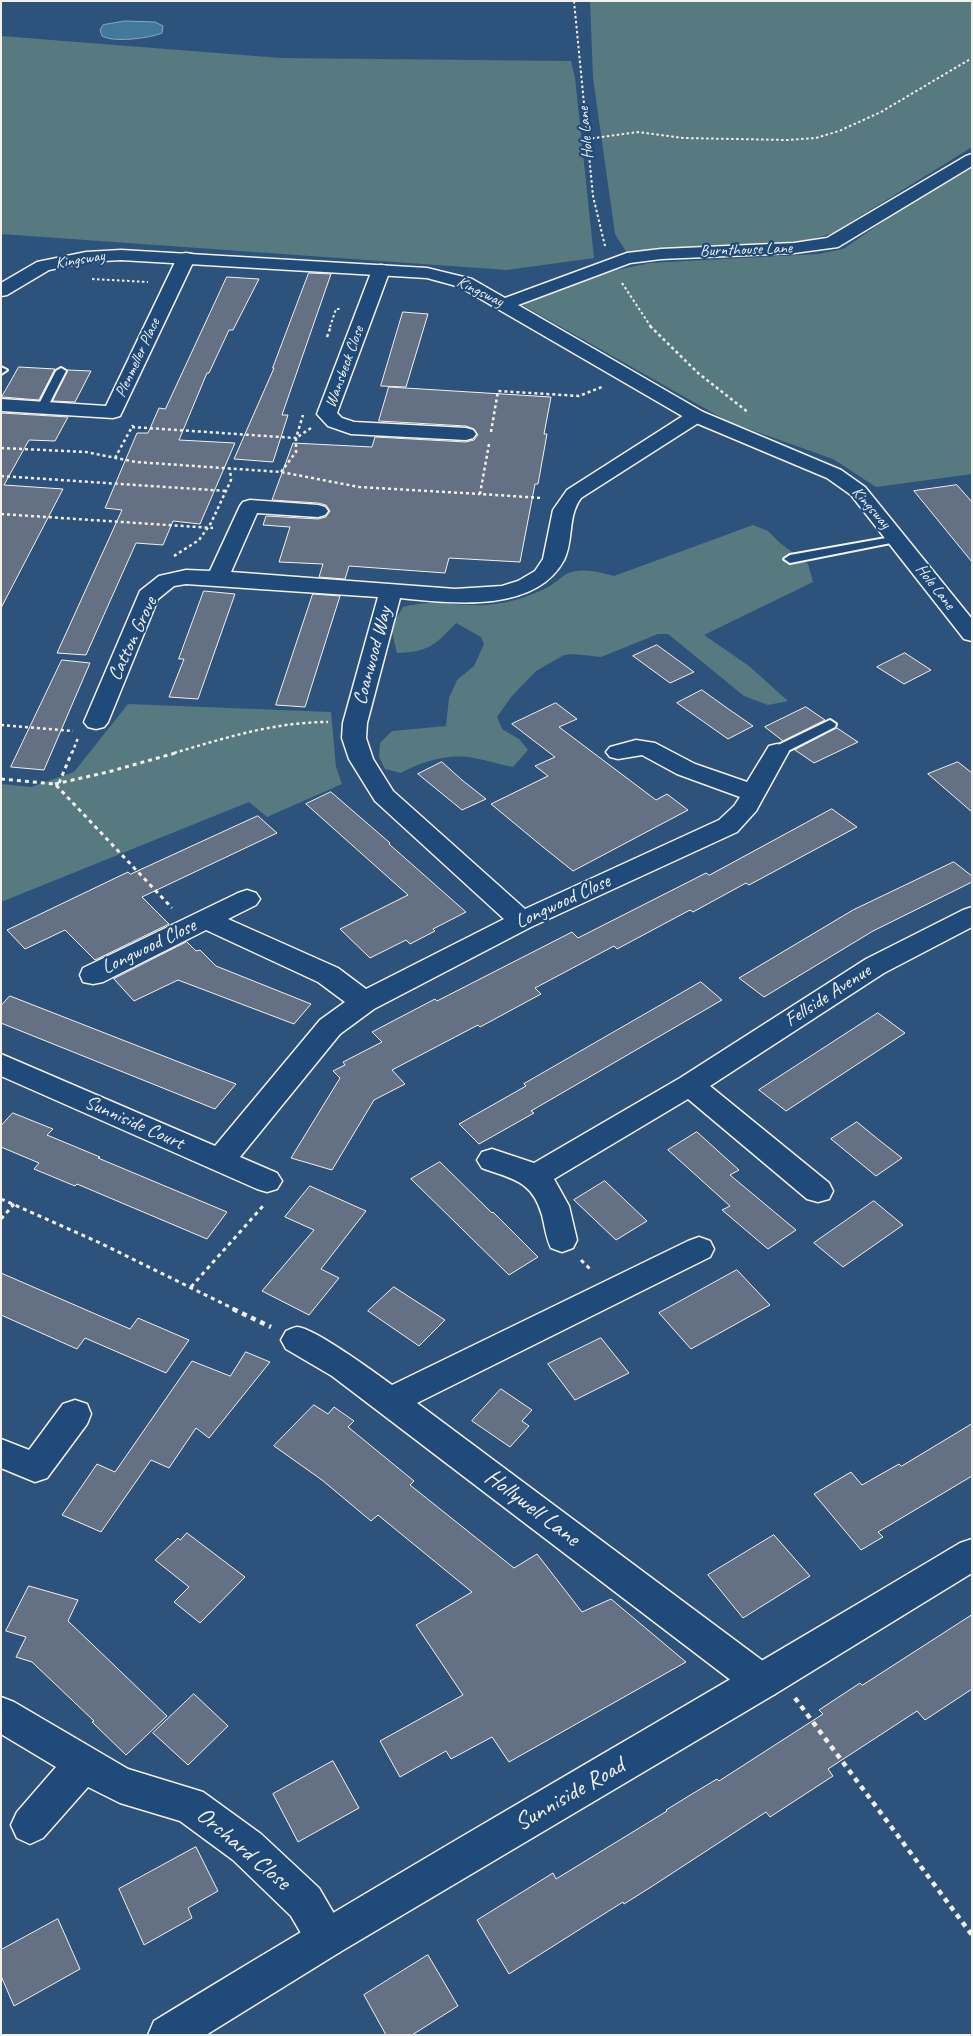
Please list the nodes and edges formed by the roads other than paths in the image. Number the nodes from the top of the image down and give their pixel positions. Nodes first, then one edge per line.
1 (972, 159) edge
2 (186, 258) junction
3 (381, 270) junction
4 (1, 291) edge
5 (505, 304) junction
6 (61, 371) dead end
7 (1, 405) edge
8 (42, 408) junction
9 (696, 416) junction
10 (466, 434) dead end
11 (318, 511) dead end
12 (897, 539) junction
13 (790, 560) dead end
14 (218, 578) junction
15 (391, 591) junction
16 (972, 634) edge
17 (96, 722) dead end
18 (830, 724) dead end
19 (777, 751) joint
20 (618, 752) dead end
21 (753, 793) junction
22 (247, 899) dead end
23 (972, 916) edge
24 (522, 921) junction
25 (198, 923) junction
26 (93, 974) dead end
27 (364, 1002) junction
28 (1, 1064) edge
29 (690, 1085) junction
30 (220, 1160) junction
31 (492, 1160) dead end
32 (535, 1176) junction
33 (267, 1182) road end
34 (818, 1192) dead end
35 (562, 1240) road end
36 (699, 1249) dead end
37 (297, 1340) road end
38 (390, 1401) junction
39 (75, 1414) dead end
40 (1, 1453) edge
41 (972, 1554) edge
42 (769, 1678) junction
43 (1, 1714) edge
44 (84, 1763) junction
45 (30, 1824) dead end
46 (326, 1938) junction
47 (168, 2035) edge

1 - 5 street, Burnthouse Lane
2 - 3 street, Kingsway
2 - 4 street, Kingsway
2 - 8 street, Plenmeller Place
3 - 5 street, Kingsway
3 - 10 street, Wansbeck Close
5 - 9 street, Kingsway
6 - 8 lane
7 - 8 street, Plenmeller Place
9 - 12 street, Kingsway
9 - 15 street, Coanwood Way
11 - 14 street
12 - 13 lane
12 - 16 street, Hole Lane
14 - 15 street, Catton Grove
14 - 17 street, Catton Grove
15 - 24 street, Coanwood Way
18 - 19 lane, Longwood Close
19 - 21 street, Longwood Close
20 - 21 street
21 - 24 street, Longwood Close
22 - 25 street, Longwood Close
23 - 29 street, Fellside Avenue
24 - 27 street, Longwood Close
25 - 26 street, Longwood Close
25 - 27 street, Longwood Close
27 - 30 street, Longwood Close
28 - 30 street, Sunniside Court
29 - 32 street, Fellside Avenue
29 - 34 street
30 - 33 street, Sunniside Court
31 - 32 street
32 - 35 street
36 - 38 street
37 - 38 street, Hollywell Lane
38 - 42 street, Hollywell Lane
39 - 40 street
41 - 42 street, Sunniside Road
42 - 46 street, Sunniside Road
43 - 44 street, Orchard Close
44 - 45 street
44 - 46 street, Orchard Close
46 - 47 street, Sunniside Road

